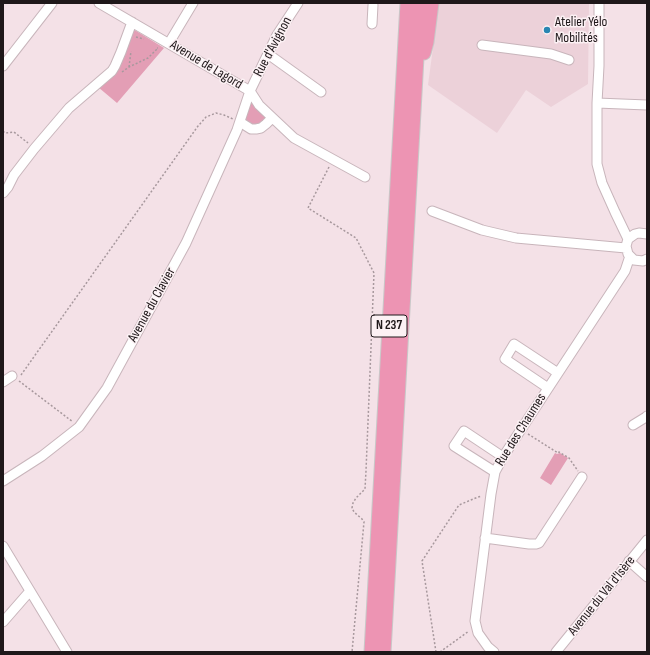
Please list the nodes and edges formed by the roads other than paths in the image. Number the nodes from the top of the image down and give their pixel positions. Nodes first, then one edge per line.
1 (52, 3) edge
2 (99, 3) edge
3 (193, 3) edge
4 (298, 3) edge
5 (407, 3) edge
6 (420, 3) edge
7 (432, 3) edge
8 (599, 3) edge
9 (373, 4) edge
10 (132, 22) junction
11 (372, 24) dead end
12 (169, 43) junction
13 (482, 45) dead end
14 (268, 54) junction
15 (569, 60) dead end
16 (3, 65) edge
17 (250, 91) junction
18 (321, 92) dead end
19 (415, 93) junction
20 (597, 103) junction
21 (647, 105) edge
22 (272, 118) junction
23 (240, 122) junction
24 (365, 177) dead end
25 (3, 193) edge
26 (432, 211) dead end
27 (617, 217) junction
28 (637, 233) junction
29 (647, 234) edge
30 (637, 255) edge
31 (558, 373) junction
32 (12, 376) dead end
33 (3, 382) edge
34 (548, 388) junction
35 (647, 416) edge
36 (633, 425) dead end
37 (503, 457) junction
38 (495, 472) junction
39 (582, 477) road end
40 (3, 481) edge
41 (485, 538) junction
42 (647, 540) edge
43 (3, 546) edge
44 (629, 562) junction
45 (647, 577) edge
46 (30, 591) junction
47 (3, 622) edge
48 (378, 651) edge
49 (67, 652) edge
50 (494, 652) edge
51 (556, 652) edge

1 - 16 street
2 - 10 street, Avenue de Lagord
3 - 12 street
4 - 14 street, Rue d'Avignon
5 - 48 highway, N 237
6 - 19 highway, N 237
7 - 19 highway
8 - 20 street
9 - 11 street
10 - 12 street, Avenue de Lagord
10 - 25 street
12 - 17 street, Avenue de Lagord
13 - 15 street
14 - 17 street, Rue d'Avignon
14 - 18 street
17 - 22 street, Avenue de Lagord
17 - 23 street, Avenue du Clavier
19 - 48 highway, N 237
20 - 21 street
20 - 27 street
22 - 23 street
22 - 24 street, Avenue de Lagord
23 - 40 street, Avenue du Clavier
26 - 30 street
27 - 28 street
27 - 30 street
28 - 29 street
28 - 30 street
30 - 31 street, Rue des Chaumes
31 - 34 street, Rue des Chaumes
31 - 34 street
32 - 33 street
34 - 37 street, Rue des Chaumes
35 - 36 street
37 - 38 street, Rue des Chaumes
37 - 38 street
38 - 41 street, Rue des Chaumes
39 - 41 street
41 - 50 street, Rue des Chaumes
42 - 44 street, Avenue du Val d'Isère
43 - 46 street
44 - 45 street
44 - 51 street, Avenue du Val d'Isère
46 - 47 street
46 - 49 street

